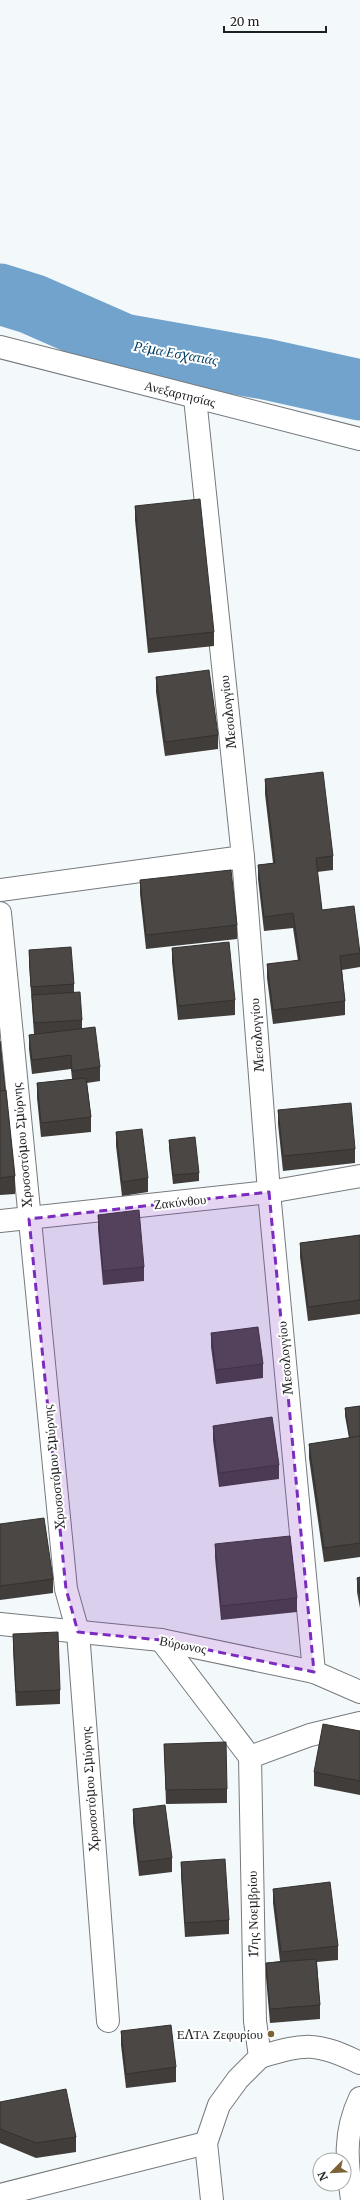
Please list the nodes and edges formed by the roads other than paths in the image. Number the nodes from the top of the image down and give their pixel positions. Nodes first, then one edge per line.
1 (0, 347) edge
2 (195, 398) junction
3 (360, 439) edge
4 (243, 857) junction
5 (0, 890) edge
6 (0, 913) edge
7 (360, 1176) edge
8 (269, 1192) junction
9 (29, 1219) junction
10 (0, 1221) edge
11 (0, 1624) edge
12 (78, 1632) junction
13 (161, 1640) junction
14 (314, 1672) junction
15 (360, 1692) edge
16 (360, 1723) edge
17 (250, 1757) junction
18 (108, 2021) dead end
19 (260, 2057) junction
20 (360, 2063) edge
21 (360, 2098) edge
22 (206, 2143) junction
23 (0, 2195) edge
24 (212, 2200) edge
25 (352, 2200) edge

1 - 2 street, Ανεξαρτησίας
2 - 3 street, Ανεξαρτησίας
2 - 4 street, Μεσολογγίου
4 - 5 street
4 - 8 street, Μεσολογγίου
6 - 9 street, Χρυσοστόμου Σμύρνης
7 - 8 street, Ζακύνθου
8 - 9 street, Ζακύνθου
8 - 14 street, Μεσολογγίου
9 - 10 street, Ζακύνθου
9 - 12 street, Χρυσοστόμου Σμύρνης
11 - 12 street, Βύρωνος
12 - 13 street, Βύρωνος
12 - 18 street, Χρυσοστόμου Σμύρνης
13 - 14 street, Βύρωνος
13 - 17 street
14 - 15 street, Βύρωνος
16 - 17 street
17 - 19 street, 17ης Νοεμβρίου
19 - 20 street
19 - 22 street
21 - 25 street
22 - 23 street
22 - 24 street

